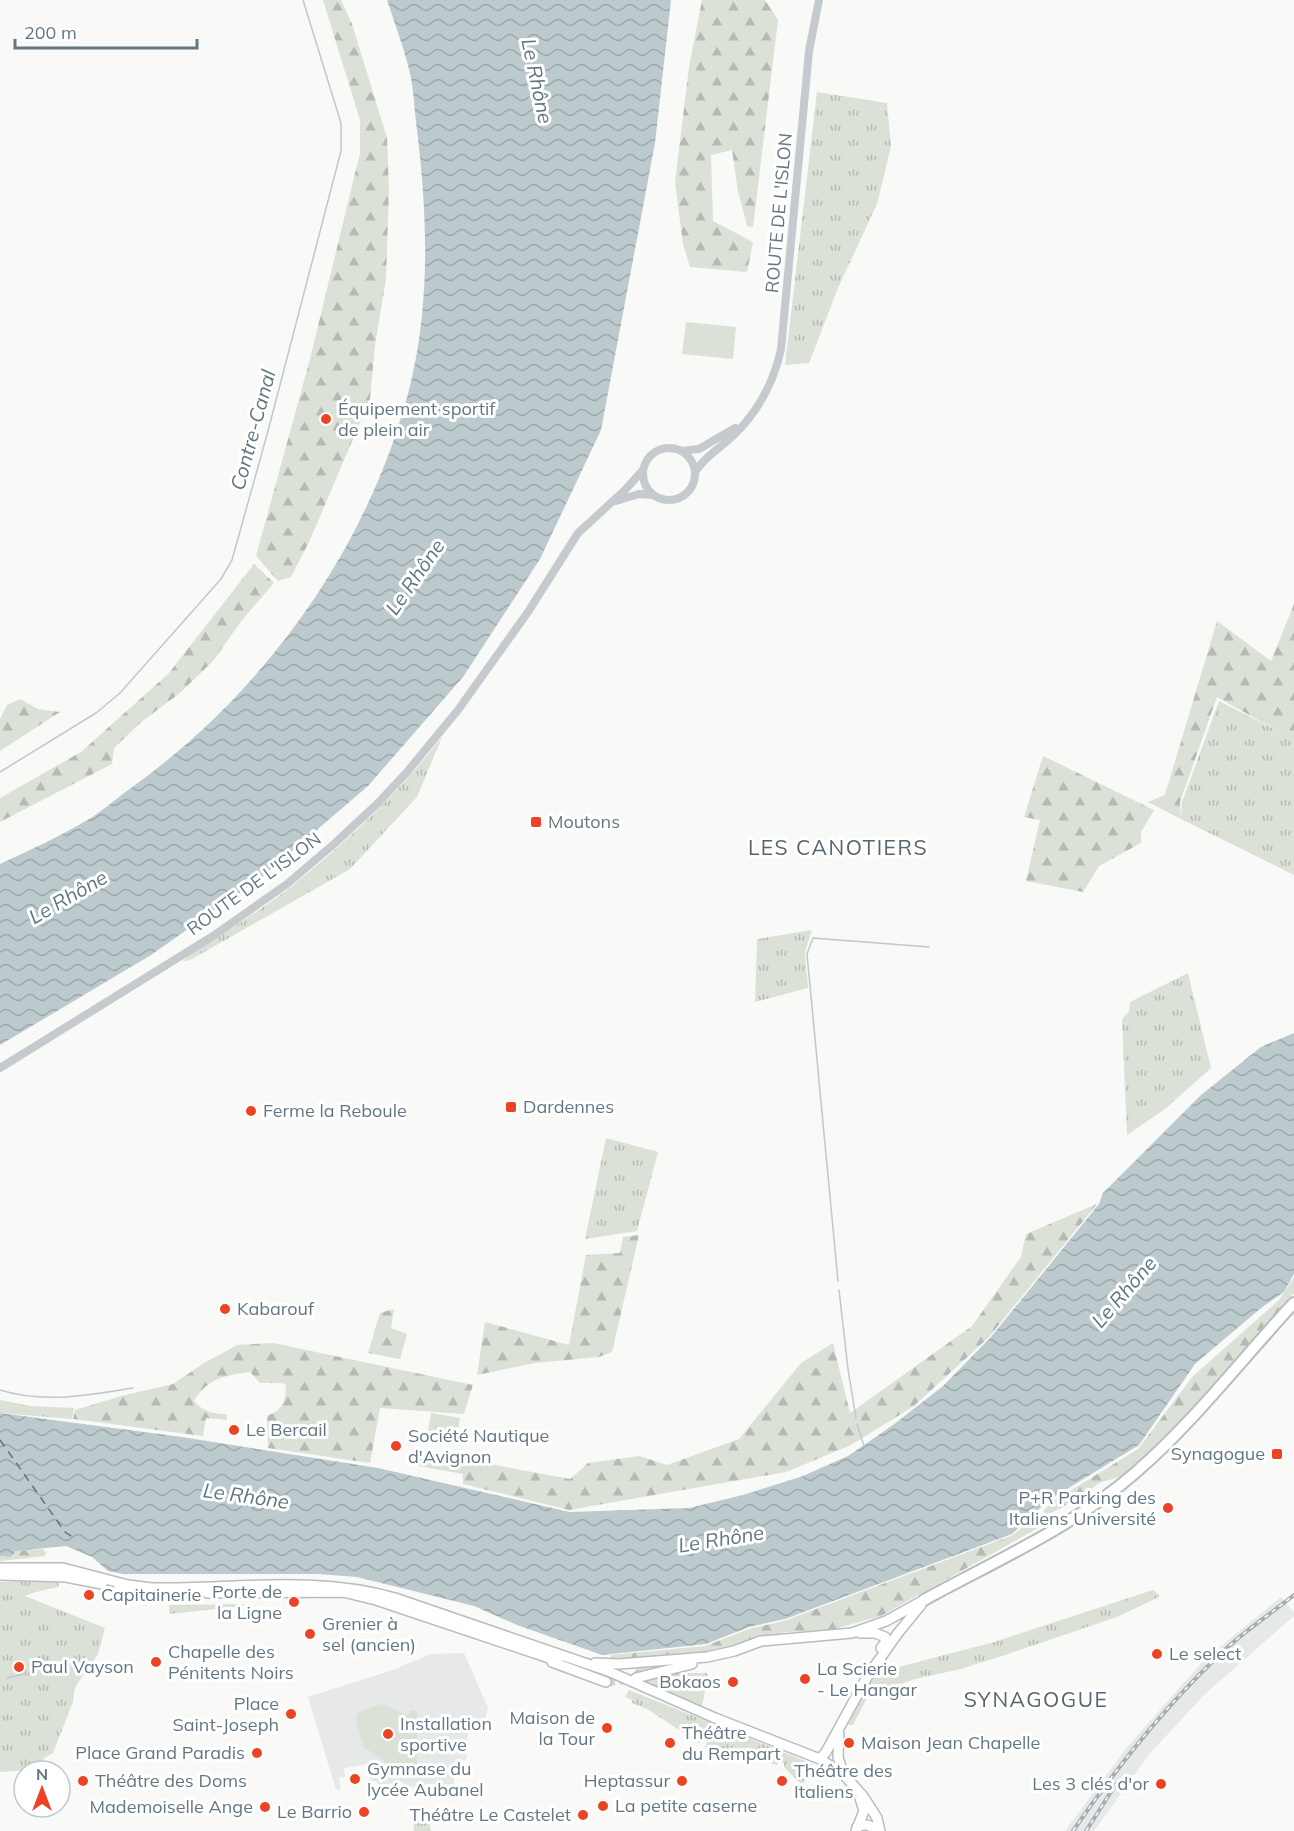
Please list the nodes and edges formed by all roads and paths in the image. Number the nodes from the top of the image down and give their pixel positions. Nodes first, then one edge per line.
1 (819, 0) edge
2 (746, 420) junction
3 (681, 451) junction
4 (643, 470) junction
5 (695, 472) junction
6 (653, 495) junction
7 (612, 503) junction
8 (0, 1068) edge
9 (1294, 1303) edge
10 (0, 1568) edge
11 (0, 1575) edge
12 (924, 1600) junction
13 (852, 1633) junction
14 (777, 1640) junction
15 (525, 1650) junction
16 (563, 1656) junction
17 (690, 1659) junction
18 (873, 1668) junction
19 (633, 1679) junction
20 (606, 1682) tunnel mouth
21 (644, 1692) junction
22 (841, 1726) junction
23 (820, 1759) junction
24 (844, 1775) junction
25 (859, 1828) edge
26 (878, 1831) edge

1 - 2 street, ROUTE DE L'ISLON
2 - 3 street, ROUTE DE L'ISLON
2 - 5 street, ROUTE DE L'ISLON
3 - 4 street
3 - 5 street
4 - 6 street
4 - 7 street, ROUTE DE L'ISLON
5 - 6 street
6 - 7 street, ROUTE DE L'ISLON
7 - 8 street, ROUTE DE L'ISLON
9 - 12 highway
10 - 16 main road
11 - 15 main road
12 - 13 main road
12 - 18 main road
13 - 14 main road
13 - 18 main road
14 - 17 main road
14 - 19 main road
15 - 20 main road
15 - 21 main road
16 - 17 main road
16 - 19 main road
17 - 19 main road
18 - 22 main road
19 - 21 main road
19 - 23 main road
21 - 25 main road
22 - 23 main road
22 - 24 main road
23 - 24 main road
24 - 26 main road
25 - 26 main road

